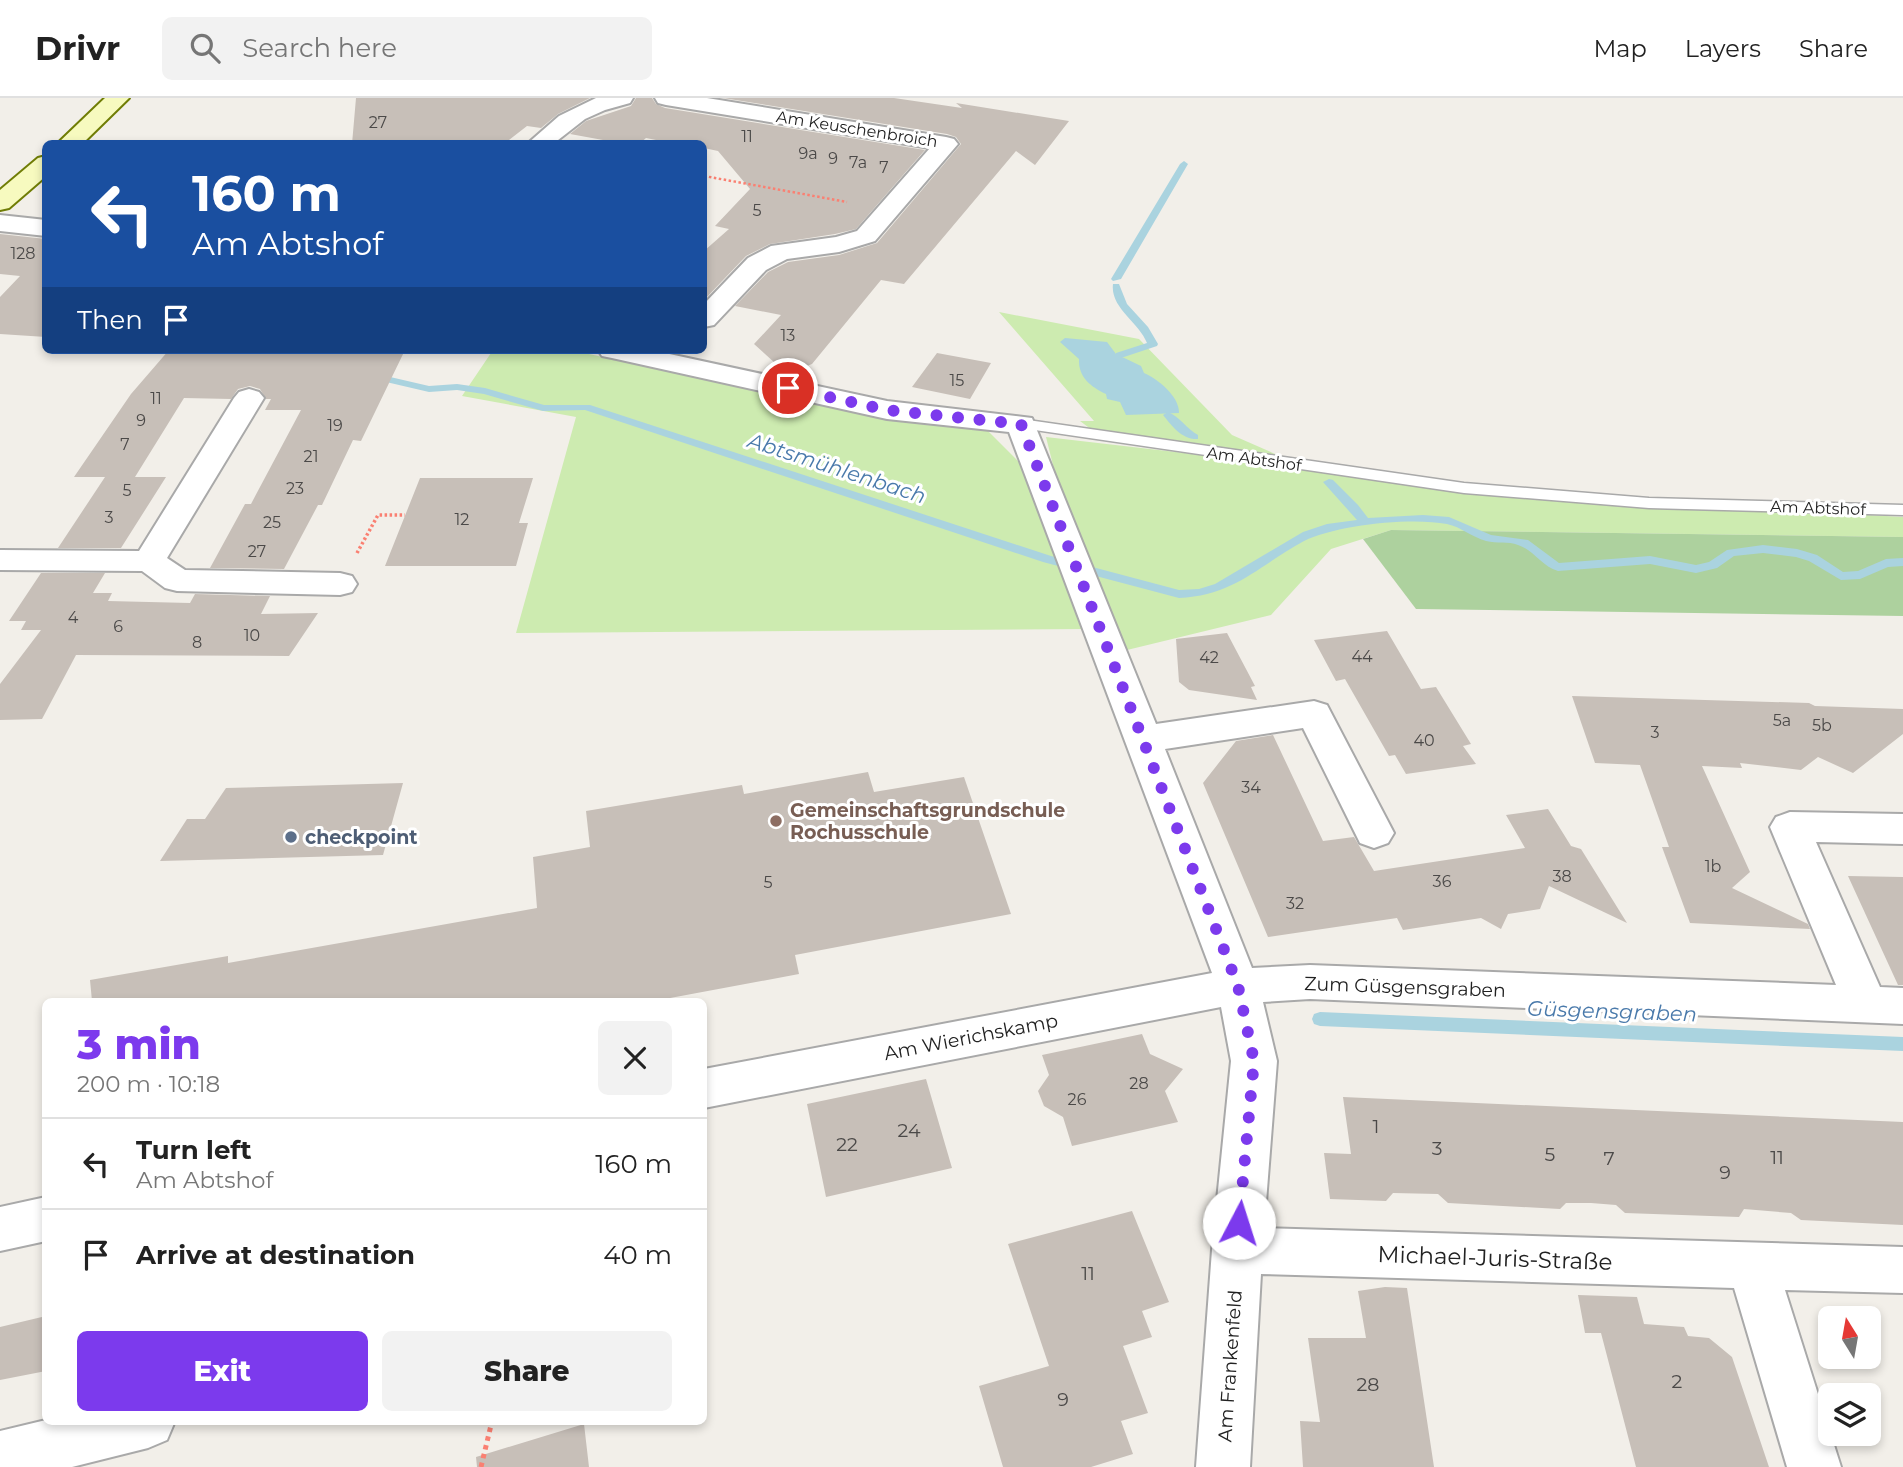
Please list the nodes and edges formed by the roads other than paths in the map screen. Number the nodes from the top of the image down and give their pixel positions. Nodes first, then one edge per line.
1 (118, 98) edge
2 (622, 98) edge
3 (666, 98) edge
4 (72, 140) edge
5 (543, 140) edge
6 (42, 167) edge
7 (1, 207) edge
8 (42, 226) edge
9 (707, 316) edge
10 (649, 354) edge
11 (668, 356) edge
12 (249, 398) dead end
13 (1021, 424) junction
14 (1903, 510) edge
15 (0, 560) edge
16 (149, 561) junction
17 (340, 584) road end
18 (1145, 739) junction
19 (1903, 829) edge
20 (1374, 833) dead end
21 (1238, 986) junction
22 (1885, 1005) edge
23 (707, 1088) edge
24 (42, 1220) edge
25 (0, 1228) edge
26 (1237, 1250) junction
27 (1752, 1265) junction
28 (1903, 1270) edge
29 (132, 1425) edge
30 (0, 1458) edge
31 (1223, 1467) edge
32 (1814, 1467) edge

1 - 4 main road
2 - 5 street
3 - 9 street, Am Keuschenbroich
6 - 7 main road
7 - 8 street
10 - 11 street, Am Abtshof
11 - 13 street, Am Abtshof
12 - 16 street
13 - 14 lane, Am Abtshof
13 - 18 street, Am Frankenfeld
15 - 16 street
16 - 17 street
18 - 20 street
18 - 21 street, Am Frankenfeld
19 - 22 street, Zum Güsgensgraben
21 - 22 street, Zum Güsgensgraben
21 - 23 street, Am Wierichskamp
21 - 26 street, Am Frankenfeld
24 - 25 street
26 - 27 street, Michael-Juris-Straße
26 - 31 street, Am Frankenfeld
27 - 28 street, Michael-Juris-Straße
27 - 32 street
29 - 30 street

